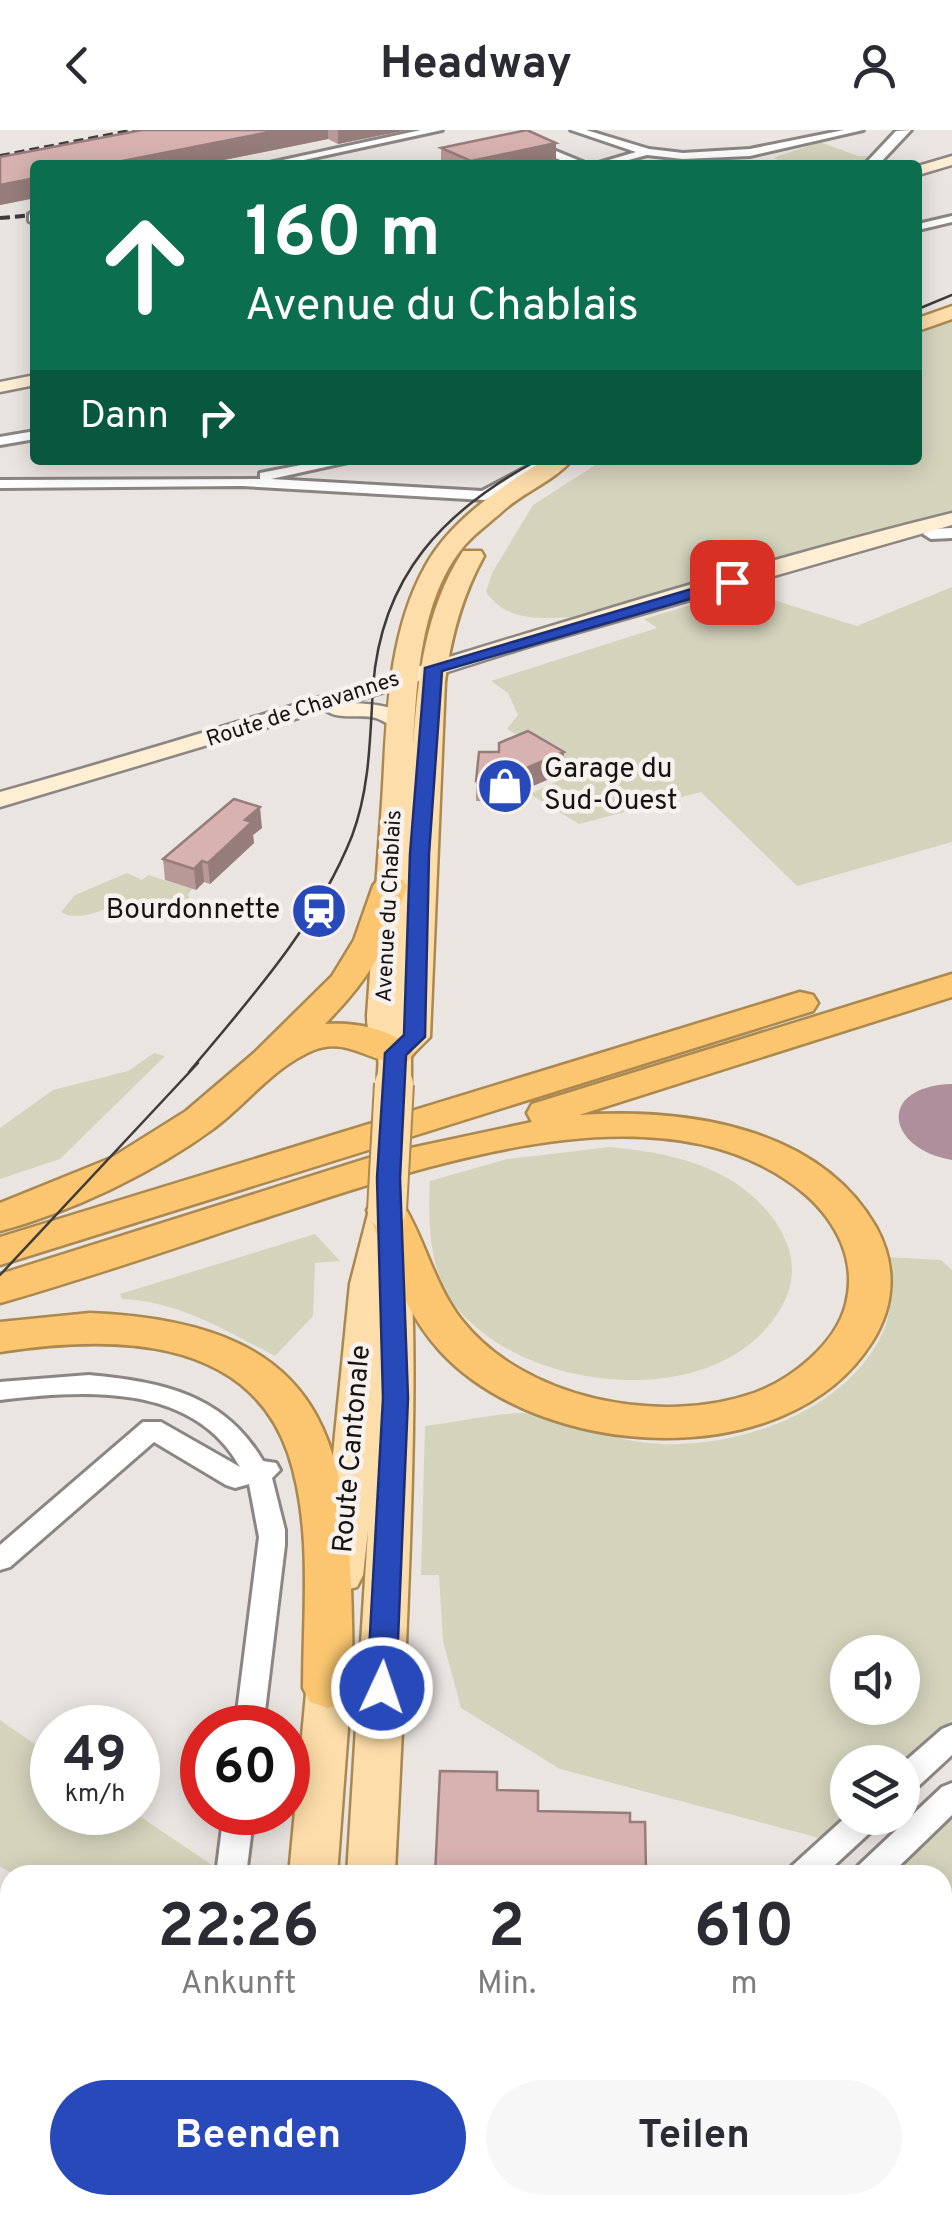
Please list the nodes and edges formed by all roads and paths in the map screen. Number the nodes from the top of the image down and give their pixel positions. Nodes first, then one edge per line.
1 (366, 130) edge
2 (436, 130) edge
3 (576, 130) edge
4 (858, 130) edge
5 (906, 130) edge
6 (388, 140) junction
7 (513, 146) edge
8 (646, 154) junction
9 (301, 158) junction
10 (290, 160) edge
11 (305, 160) edge
12 (569, 160) edge
13 (619, 160) edge
14 (876, 160) edge
15 (952, 163) edge
16 (922, 170) edge
17 (952, 219) edge
18 (922, 226) edge
19 (952, 302) edge
20 (952, 312) edge
21 (922, 314) edge
22 (922, 323) edge
23 (30, 381) edge
24 (0, 387) edge
25 (30, 436) edge
26 (0, 442) edge
27 (325, 465) edge
28 (543, 465) edge
29 (553, 465) edge
30 (578, 465) edge
31 (242, 482) junction
32 (0, 484) edge
33 (457, 497) junction
34 (943, 528) edge
35 (456, 539) junction
36 (439, 629) junction
37 (525, 640) junction
38 (419, 673) junction
39 (313, 708) junction
40 (402, 722) junction
41 (162, 754) junction
42 (0, 800) edge
43 (0, 814) edge
44 (390, 886) junction
45 (952, 956) edge
46 (952, 984) edge
47 (267, 1061) junction
48 (395, 1068) junction
49 (366, 1172) junction
50 (387, 1210) junction
51 (0, 1218) edge
52 (0, 1251) edge
53 (0, 1289) edge
54 (0, 1337) edge
55 (0, 1391) edge
56 (264, 1470) junction
57 (0, 1560) edge
58 (328, 1688) junction
59 (252, 1705) edge
60 (952, 1737) edge
61 (920, 1766) edge
62 (952, 1796) edge
63 (236, 1835) edge
64 (847, 1835) edge
65 (232, 1865) edge
66 (314, 1865) edge
67 (372, 1865) edge
68 (814, 1865) edge
69 (879, 1865) edge

1 - 6 street
2 - 6 street
3 - 8 street
4 - 8 street
5 - 14 street
6 - 9 street
7 - 12 street
8 - 13 street
9 - 10 street
9 - 11 street
15 - 16 main road
17 - 18 street
19 - 21 main road
20 - 22 main road
23 - 24 main road
25 - 26 street
27 - 31 street
28 - 33 street
29 - 35 main road, Avenue du Chablais
30 - 36 main road, Avenue du Chablais
31 - 32 street
31 - 33 street
33 - 35 street
34 - 37 main road, Route de Chavannes
35 - 38 main road, Avenue du Chablais
36 - 37 main road
36 - 38 main road, Avenue du Chablais
37 - 38 main road, Route de Chavannes
38 - 39 main road, Route de Chavannes
38 - 40 main road, Avenue du Chablais
38 - 48 main road, Avenue du Chablais
39 - 40 main road
39 - 41 main road, Route de Chavannes
40 - 44 main road, Avenue du Chablais
41 - 42 main road, Route de Chavannes
41 - 43 main road, Route de Chavannes
44 - 47 highway
44 - 48 main road, Avenue du Chablais
45 - 52 highway
46 - 49 highway
47 - 48 highway
47 - 51 highway
48 - 50 main road, Avenue du Chablais, bridge
49 - 50 highway
49 - 53 highway
50 - 58 main road, Route Cantonale
50 - 67 main road, Route Cantonale
54 - 58 highway
55 - 56 street
56 - 57 street
56 - 59 street
58 - 66 main road, Route Cantonale
60 - 61 street
62 - 69 street
63 - 65 street
64 - 68 street

